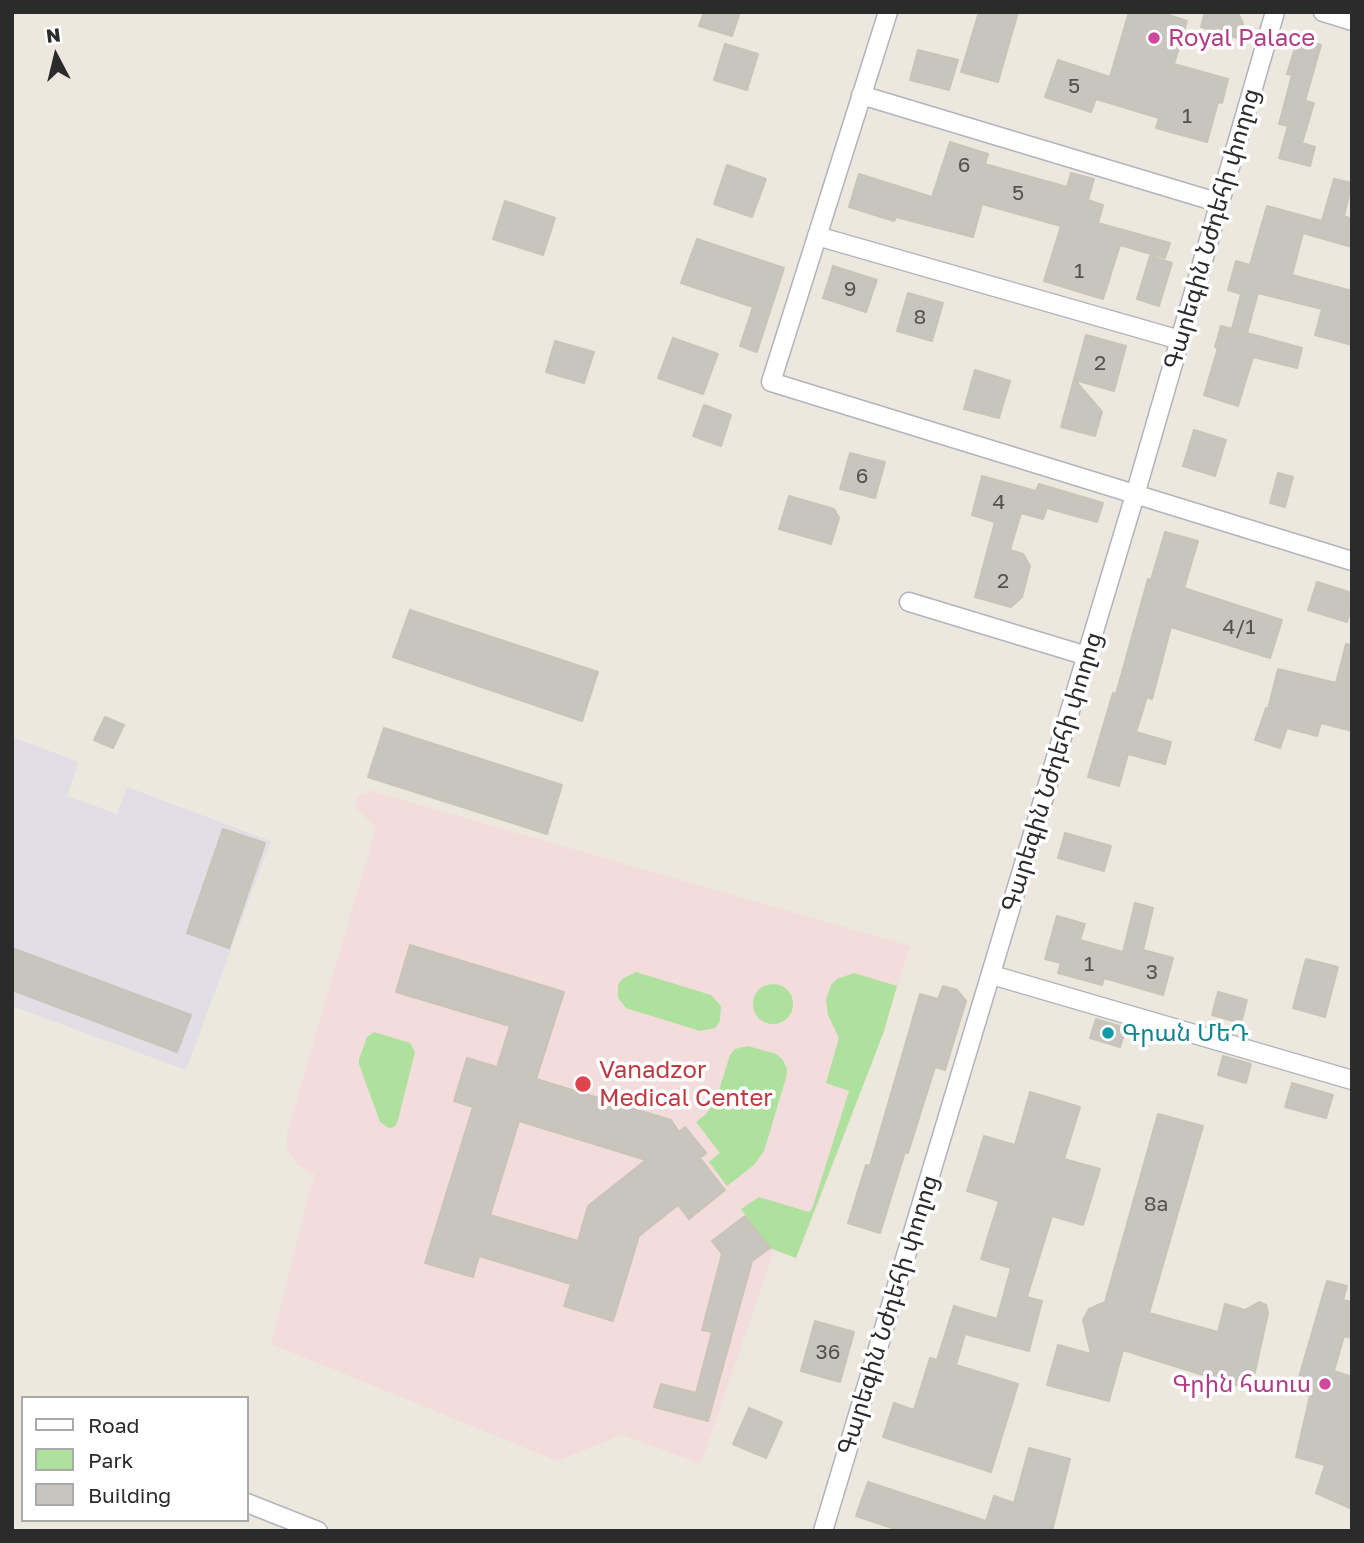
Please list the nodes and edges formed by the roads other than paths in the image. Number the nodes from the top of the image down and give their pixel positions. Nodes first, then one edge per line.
1 (888, 12) edge
2 (1275, 12) edge
3 (1323, 12) edge
4 (1352, 21) edge
5 (861, 94) junction
6 (1220, 203) junction
7 (817, 236) junction
8 (1180, 340) junction
9 (1135, 495) junction
10 (1352, 561) edge
11 (909, 602) dead end
12 (1087, 656) junction
13 (992, 975) junction
14 (1352, 1080) edge
15 (248, 1503) edge
16 (318, 1531) edge
17 (823, 1531) edge

1 - 5 street
2 - 6 street, Գարեգին Նժդեհի փողոց
3 - 4 street
5 - 6 street
5 - 7 street
6 - 8 street, Գարեգին Նժդեհի փողոց
7 - 8 street
7 - 9 street
8 - 9 street, Գարեգին Նժդեհի փողոց
9 - 10 street
9 - 12 street, Գարեգին Նժդեհի փողոց
11 - 12 street
12 - 13 street, Գարեգին Նժդեհի փողոց
13 - 14 street
13 - 17 street, Գարեգին Նժդեհի փողոց
15 - 16 street

